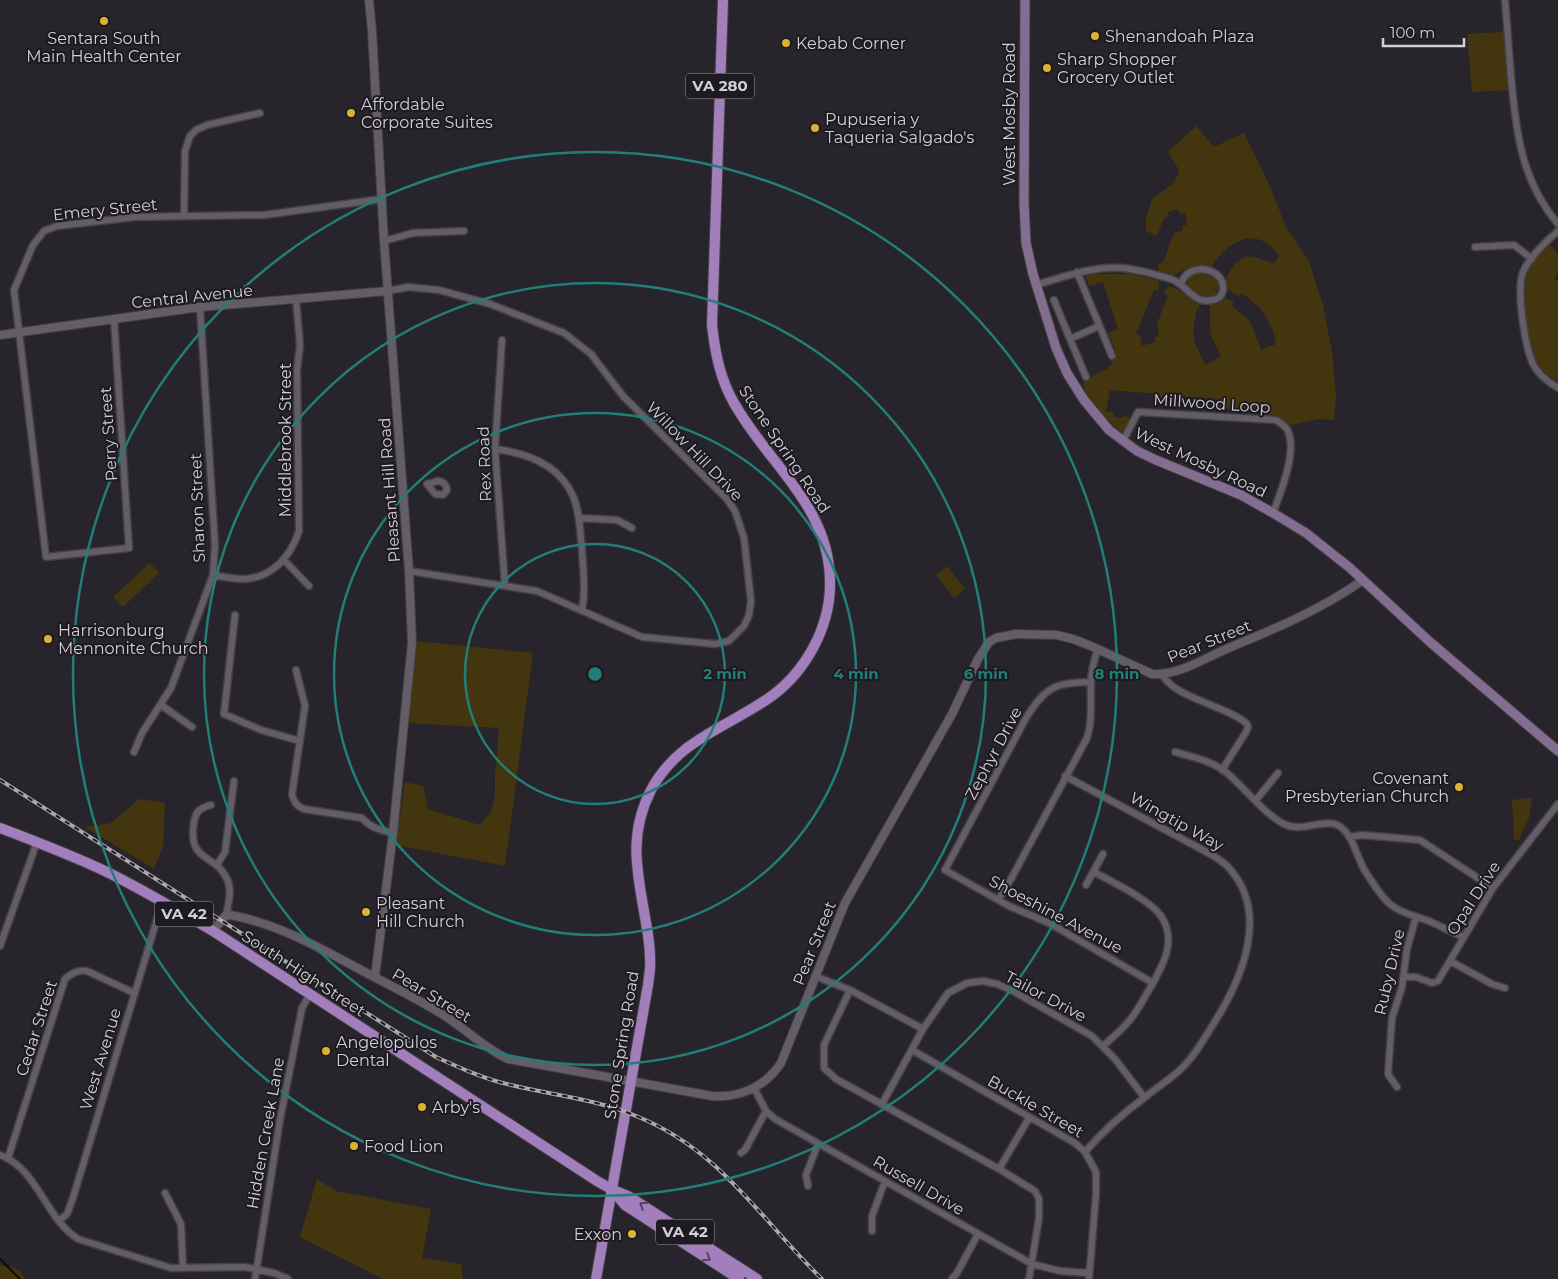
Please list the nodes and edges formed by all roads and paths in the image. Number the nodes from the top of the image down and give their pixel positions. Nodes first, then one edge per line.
1 (369, 0) edge
2 (723, 0) edge
3 (1026, 0) edge
4 (1505, 0) edge
5 (260, 113) dead end
6 (382, 199) junction
7 (184, 216) junction
8 (1558, 224) edge
9 (464, 231) dead end
10 (1558, 231) edge
11 (384, 241) junction
12 (1475, 247) dead end
13 (1532, 259) junction
14 (1076, 272) junction
15 (1036, 284) junction
16 (1181, 284) junction
17 (388, 291) junction
18 (296, 299) junction
19 (1054, 300) dead end
20 (200, 306) junction
21 (114, 319) junction
22 (1099, 326) junction
23 (18, 332) junction
24 (0, 335) edge
25 (1070, 339) junction
26 (502, 340) dead end
27 (1112, 356) dead end
28 (1086, 377) dead end
29 (1558, 388) edge
30 (1123, 441) junction
31 (495, 448) junction
32 (1273, 513) junction
33 (579, 518) junction
34 (632, 528) dead end
35 (46, 557) joint
36 (284, 560) junction
37 (409, 571) junction
38 (213, 575) junction
39 (1363, 580) junction
40 (309, 586) dead end
41 (505, 586) junction
42 (582, 610) junction
43 (235, 615) dead end
44 (1098, 649) junction
45 (296, 670) dead end
46 (1162, 674) junction
47 (1091, 682) junction
48 (161, 705) junction
49 (192, 728) dead end
50 (300, 741) junction
51 (1558, 751) edge
52 (134, 752) dead end
53 (1175, 752) dead end
54 (1222, 770) junction
55 (1278, 773) dead end
56 (1065, 776) junction
57 (234, 781) dead end
58 (1256, 800) junction
59 (1558, 804) edge
60 (211, 805) dead end
61 (0, 828) edge
62 (393, 833) junction
63 (1349, 837) junction
64 (37, 842) junction
65 (1104, 854) dead end
66 (217, 866) junction
67 (945, 870) joint
68 (1094, 872) junction
69 (1086, 885) dead end
70 (1493, 888) junction
71 (998, 900) junction
72 (164, 902) junction
73 (226, 916) junction
74 (1416, 917) junction
75 (3, 928) edge
76 (213, 932) junction
77 (1463, 937) junction
78 (0, 946) edge
79 (1450, 961) junction
80 (815, 976) junction
81 (375, 977) junction
82 (1404, 977) junction
83 (1153, 982) junction
84 (1505, 988) dead end
85 (850, 990) junction
86 (134, 993) junction
87 (310, 994) junction
88 (924, 1029) junction
89 (1103, 1046) junction
90 (912, 1050) junction
91 (632, 1082) junction
92 (1397, 1086) dead end
93 (754, 1088) junction
94 (1144, 1097) junction
95 (882, 1104) junction
96 (766, 1111) junction
97 (1029, 1118) junction
98 (818, 1144) junction
99 (741, 1152) dead end
100 (1085, 1152) junction
101 (0, 1156) edge
102 (8, 1158) junction
103 (999, 1169) junction
104 (885, 1181) junction
105 (808, 1186) dead end
106 (611, 1189) junction
107 (165, 1193) dead end
108 (59, 1221) junction
109 (872, 1231) dead end
110 (978, 1234) junction
111 (1032, 1264) junction
112 (183, 1268) junction
113 (257, 1268) junction
114 (1089, 1276) edge
115 (255, 1279) edge
116 (288, 1279) edge
117 (596, 1279) edge
118 (740, 1279) edge
119 (757, 1279) edge
120 (952, 1279) edge
121 (1029, 1279) edge

1 - 6 street, Pleasant Hill Road
2 - 91 main road, Stone Spring Road / VA 280
3 - 15 main road, West Mosby Road
4 - 8 street
5 - 7 street
6 - 7 street, Emery Street
6 - 11 street, Pleasant Hill Road
7 - 23 street, Emery Street
9 - 11 street
10 - 13 street
11 - 17 street, Pleasant Hill Road
12 - 13 street
13 - 29 street
14 - 15 street
14 - 16 street
14 - 22 street
15 - 30 main road, West Mosby Road
16 - 16 street
17 - 18 street, Central Avenue
17 - 37 street, Pleasant Hill Road
17 - 42 street, Willow Hill Drive
18 - 20 street, Central Avenue
18 - 36 street, Middlebrook Street
19 - 25 street
20 - 21 street, Central Avenue
20 - 38 street, Sharon Street
21 - 23 street, Central Avenue
21 - 35 street, Perry Street
22 - 25 street
22 - 27 street
23 - 24 street, Central Avenue
23 - 35 street, Emery Street
25 - 28 street
26 - 31 street, Rex Road
30 - 32 main road, West Mosby Road
30 - 32 street, Millwood Loop
31 - 33 street
31 - 41 street, Rex Road
32 - 39 main road, West Mosby Road
33 - 34 street
33 - 42 street
36 - 38 street, Middlebrook Street
36 - 40 street
37 - 41 street, Willow Hill Drive
37 - 62 street, Pleasant Hill Road
38 - 48 street, Sharon Street
39 - 46 street, Pear Street
39 - 51 main road, West Mosby Road
41 - 42 street, Willow Hill Drive
43 - 50 street
44 - 46 street, Pear Street
44 - 47 street
44 - 80 street, Pear Street
45 - 50 street
46 - 54 street
47 - 56 street
47 - 67 street, Zephyr Drive
48 - 49 street
48 - 52 street, Sharon Street
50 - 62 street
53 - 54 street
54 - 58 street
55 - 58 street
56 - 71 street
56 - 94 street, Wingtip Way
57 - 66 street
58 - 63 street
59 - 70 street, Opal Drive
60 - 66 street
61 - 64 main road, South High Street / VA 42
62 - 81 street, Pleasant Hill Road
63 - 70 street
63 - 74 street, Ruby Drive
64 - 72 main road, South High Street / VA 42
64 - 75 street
65 - 68 street
66 - 73 street
67 - 71 street, Shoeshine Avenue
68 - 69 street
68 - 83 street
70 - 77 street, Opal Drive
71 - 83 street, Shoeshine Avenue
72 - 76 main road, South High Street / VA 42
72 - 86 street, West Avenue
73 - 76 street
73 - 81 street, Pear Street
74 - 77 street
74 - 82 street, Ruby Drive
75 - 78 street
76 - 87 main road, South High Street / VA 42
77 - 79 street, Opal Drive
79 - 82 street, Opal Drive
79 - 84 street
80 - 85 street
80 - 93 street, Pear Street
81 - 91 street, Pear Street
82 - 92 street, Ruby Drive
83 - 89 street
85 - 88 street
85 - 95 street
86 - 102 street, Cedar Street
86 - 108 street, West Avenue
87 - 106 main road, South High Street / VA 42
87 - 113 street, Hidden Creek Lane
88 - 89 street, Tailor Drive
88 - 90 street, Tailor Drive
89 - 94 street, Tailor Drive
90 - 95 street, Tailor Drive
90 - 97 street, Buckle Street
91 - 93 street, Pear Street
91 - 106 main road, Stone Spring Road / VA 280
93 - 96 street, Russell Drive
94 - 100 street, Wingtip Way
95 - 103 street
96 - 98 street, Russell Drive
96 - 99 street
97 - 100 street, Buckle Street
97 - 103 street
98 - 104 street, Russell Drive
98 - 105 street
100 - 114 street, Buckle Street
101 - 102 street
102 - 108 street
103 - 111 street
104 - 109 street
104 - 110 street, Russell Drive
106 - 117 main road, Stone Spring Road
106 -> 118 main road, VA 42
119 -> 106 main road, South High Street / VA 42
107 - 112 street
108 - 112 street
110 - 111 street, Russell Drive
110 - 120 street
111 - 114 street, Russell Drive
111 - 121 street
112 - 113 street
113 - 115 street, Hidden Creek Lane
113 - 116 street

